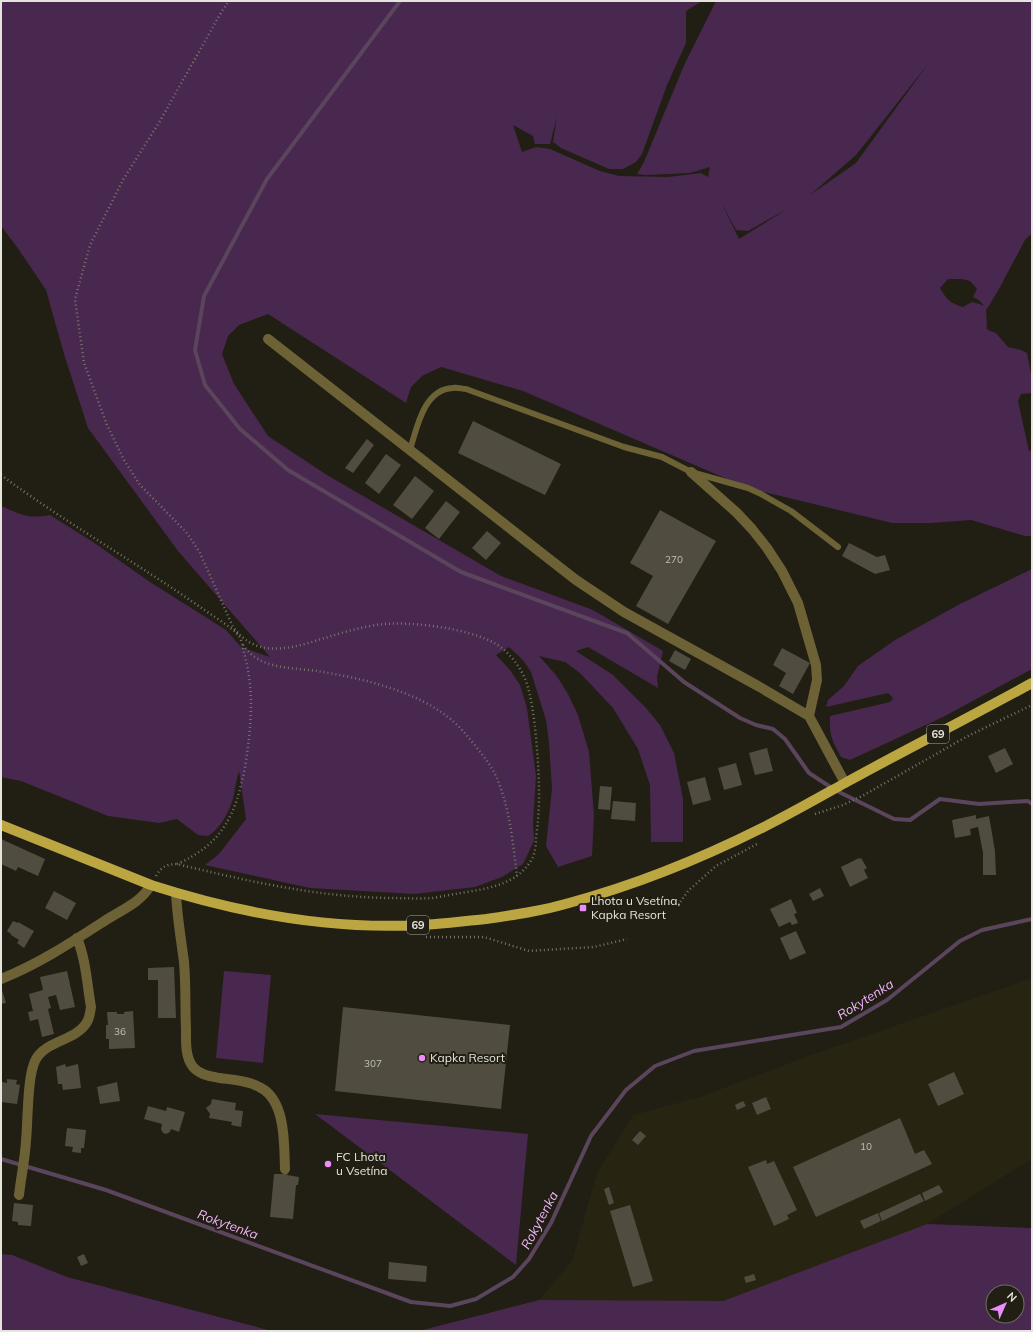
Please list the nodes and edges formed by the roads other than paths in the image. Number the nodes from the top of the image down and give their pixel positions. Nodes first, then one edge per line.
1 (268, 339) dead end
2 (410, 450) junction
3 (691, 472) junction
4 (838, 547) dead end
5 (1032, 683) edge
6 (809, 716) junction
7 (844, 784) junction
8 (1, 825) edge
9 (151, 885) junction
10 (176, 893) junction
11 (77, 938) junction
12 (1, 979) edge
13 (285, 1169) dead end
14 (19, 1195) dead end

1 - 2 street
2 - 3 lane
2 - 6 street
3 - 4 lane
3 - 6 street
5 - 7 main road, 69
6 - 7 street
7 - 10 main road, 69
8 - 9 main road, 69
9 - 10 main road, 69
9 - 11 street
10 - 13 street
11 - 12 street
11 - 14 street

